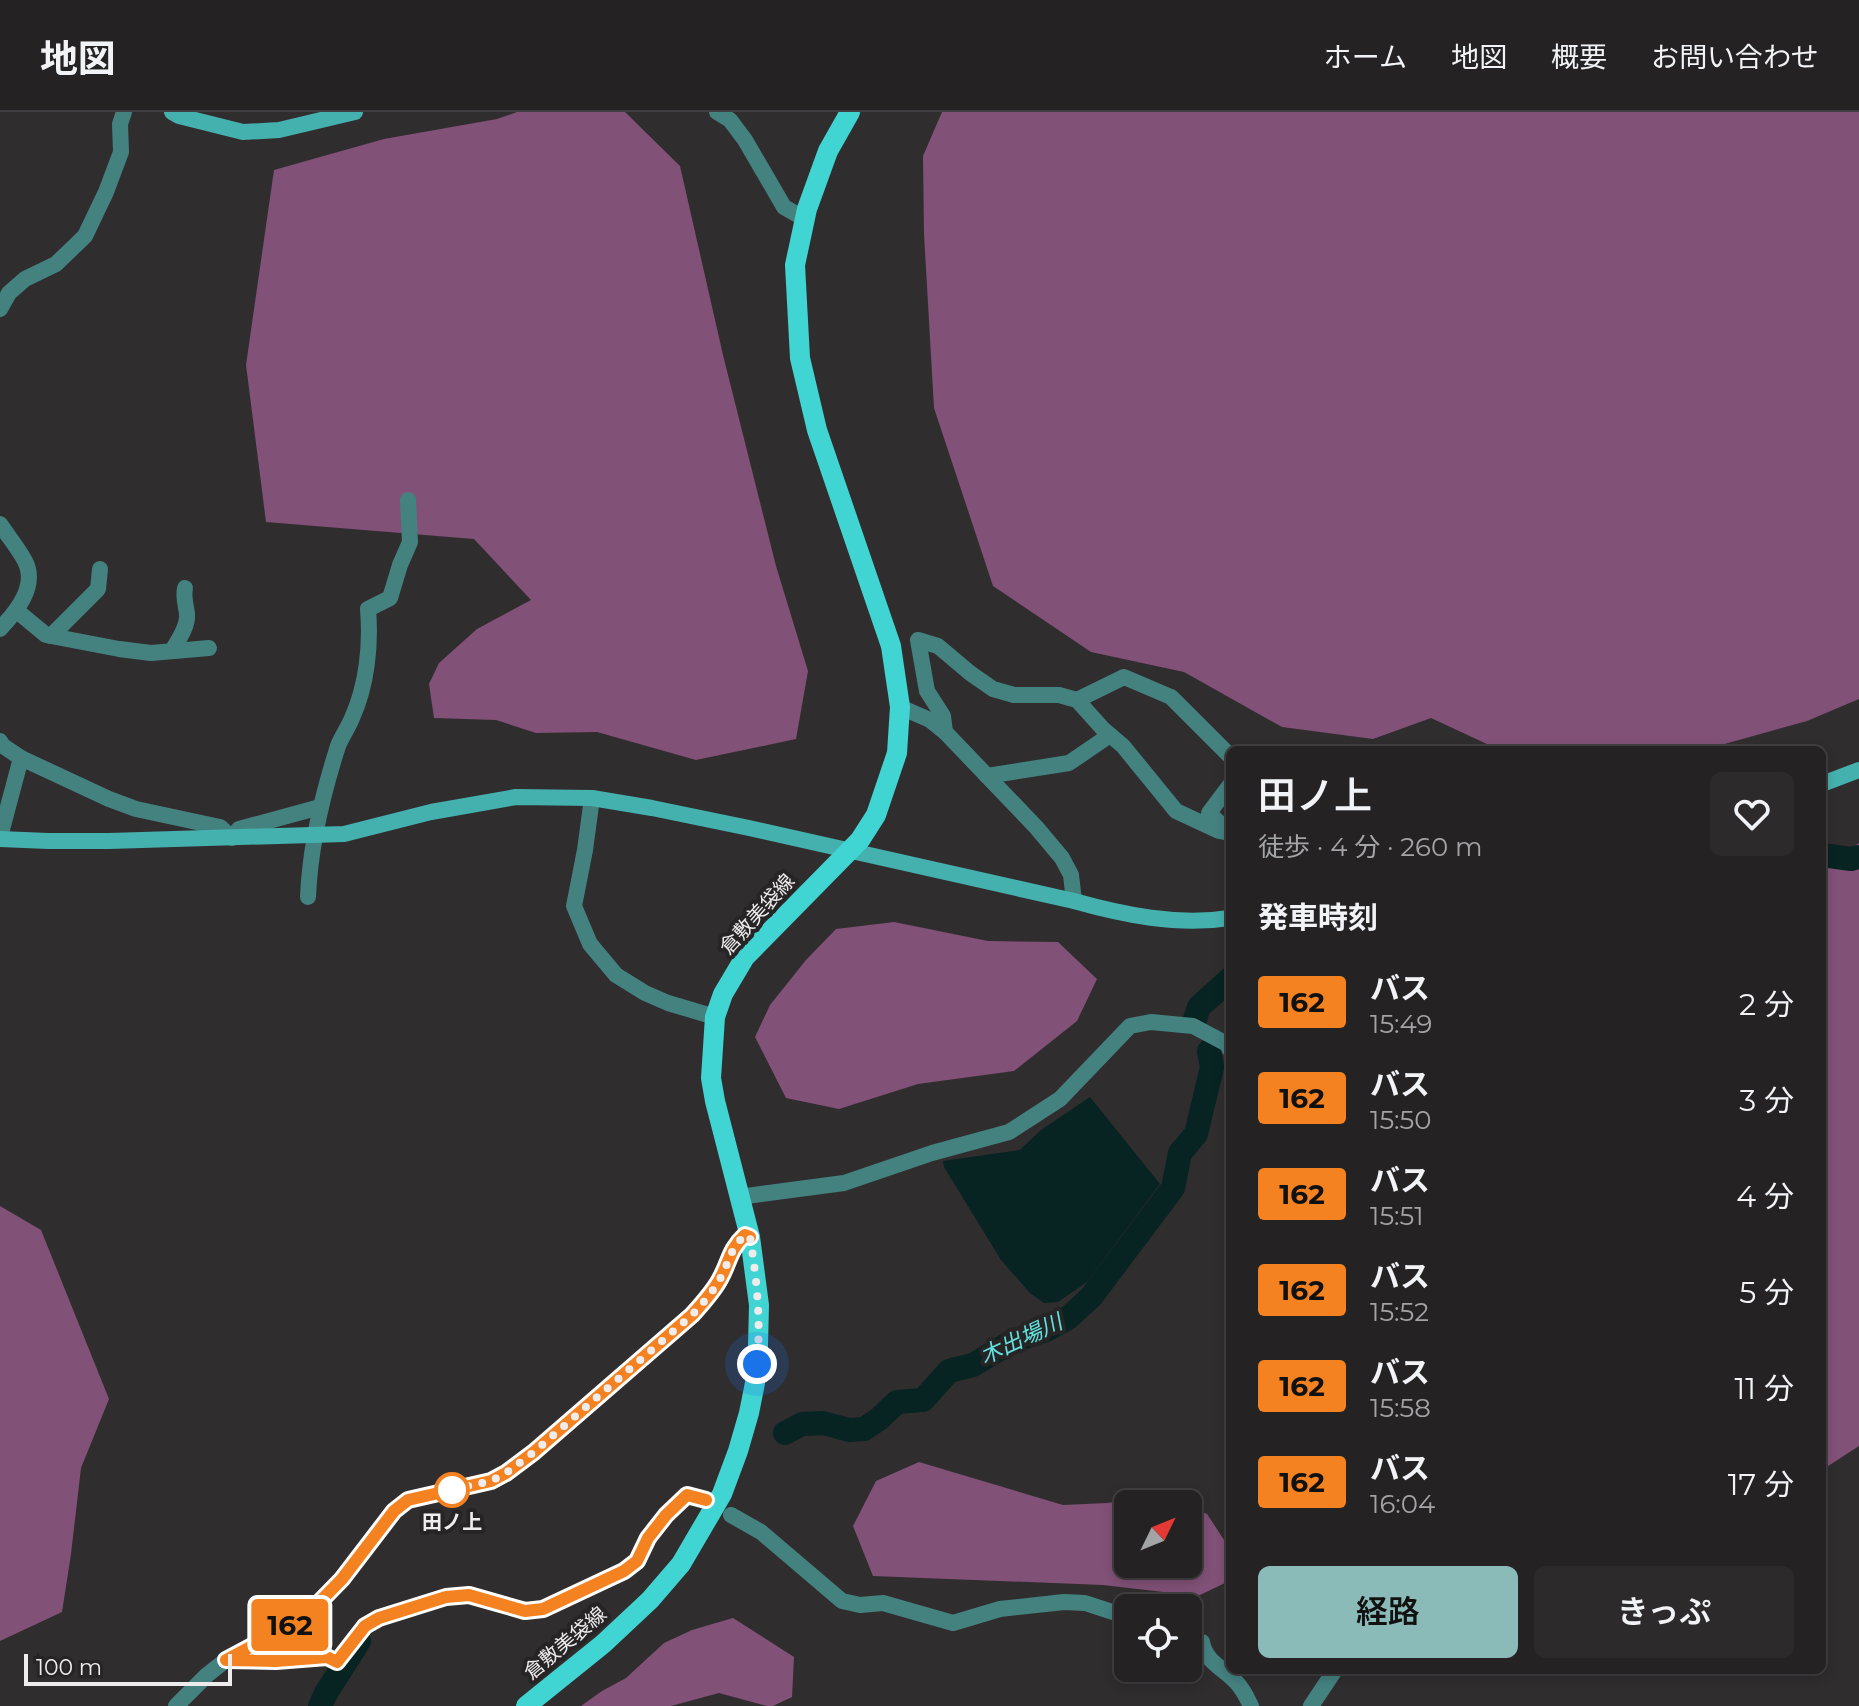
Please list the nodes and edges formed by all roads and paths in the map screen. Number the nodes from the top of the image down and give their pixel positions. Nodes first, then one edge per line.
1 (124, 112) edge
2 (172, 112) edge
3 (355, 112) edge
4 (850, 112) edge
5 (726, 115) edge
6 (805, 219) junction
7 (0, 309) edge
8 (408, 500) dead end
9 (0, 524) edge
10 (100, 569) dead end
11 (185, 588) dead end
12 (17, 611) junction
13 (0, 629) edge
14 (51, 636) junction
15 (209, 648) dead end
16 (172, 651) junction
17 (1077, 700) junction
18 (900, 707) junction
19 (945, 732) junction
20 (1110, 735) junction
21 (0, 741) edge
22 (1226, 752) edge
23 (21, 758) junction
24 (1859, 770) edge
25 (987, 776) junction
26 (1826, 782) edge
27 (1226, 790) edge
28 (592, 798) junction
29 (320, 807) junction
30 (1226, 829) edge
31 (1226, 832) edge
32 (0, 838) edge
33 (232, 838) junction
34 (308, 897) dead end
35 (1074, 901) junction
36 (1226, 919) edge
37 (715, 1017) junction
38 (1226, 1043) edge
39 (739, 1197) junction
40 (750, 1237) junction
41 (706, 1500) dead end
42 (731, 1515) dead end
43 (1114, 1612) edge
44 (1202, 1642) edge
45 (226, 1660) junction
46 (1226, 1673) edge
47 (1228, 1674) edge
48 (1332, 1674) edge
49 (176, 1706) edge
50 (526, 1706) edge
51 (1251, 1706) edge
52 (1311, 1706) edge

1 - 7 street
2 - 3 street
4 - 6 main road, 倉敷美袋線
5 - 6 street
6 - 18 main road, 倉敷美袋線
8 - 29 street
9 - 12 street
10 - 14 street
11 - 16 street
12 - 13 street
12 - 14 street
14 - 16 street
15 - 16 street
17 - 19 street
17 - 20 street
17 - 22 street
18 - 19 street
18 - 37 main road, 倉敷美袋線
19 - 25 street
20 - 25 street
20 - 31 street
21 - 23 street
23 - 32 street
23 - 33 street
24 - 26 street
25 - 35 street
27 - 30 street
28 - 33 street
28 - 35 street
28 - 37 street
29 - 33 street
29 - 34 street
32 - 33 street
35 - 36 street
37 - 39 main road, 倉敷美袋線
38 - 39 street
39 - 40 main road, 倉敷美袋線
40 - 45 street
40 - 50 main road, 倉敷美袋線
41 - 45 street
42 - 43 street
44 - 46 street
45 - 49 street
47 - 51 street
48 - 52 street

